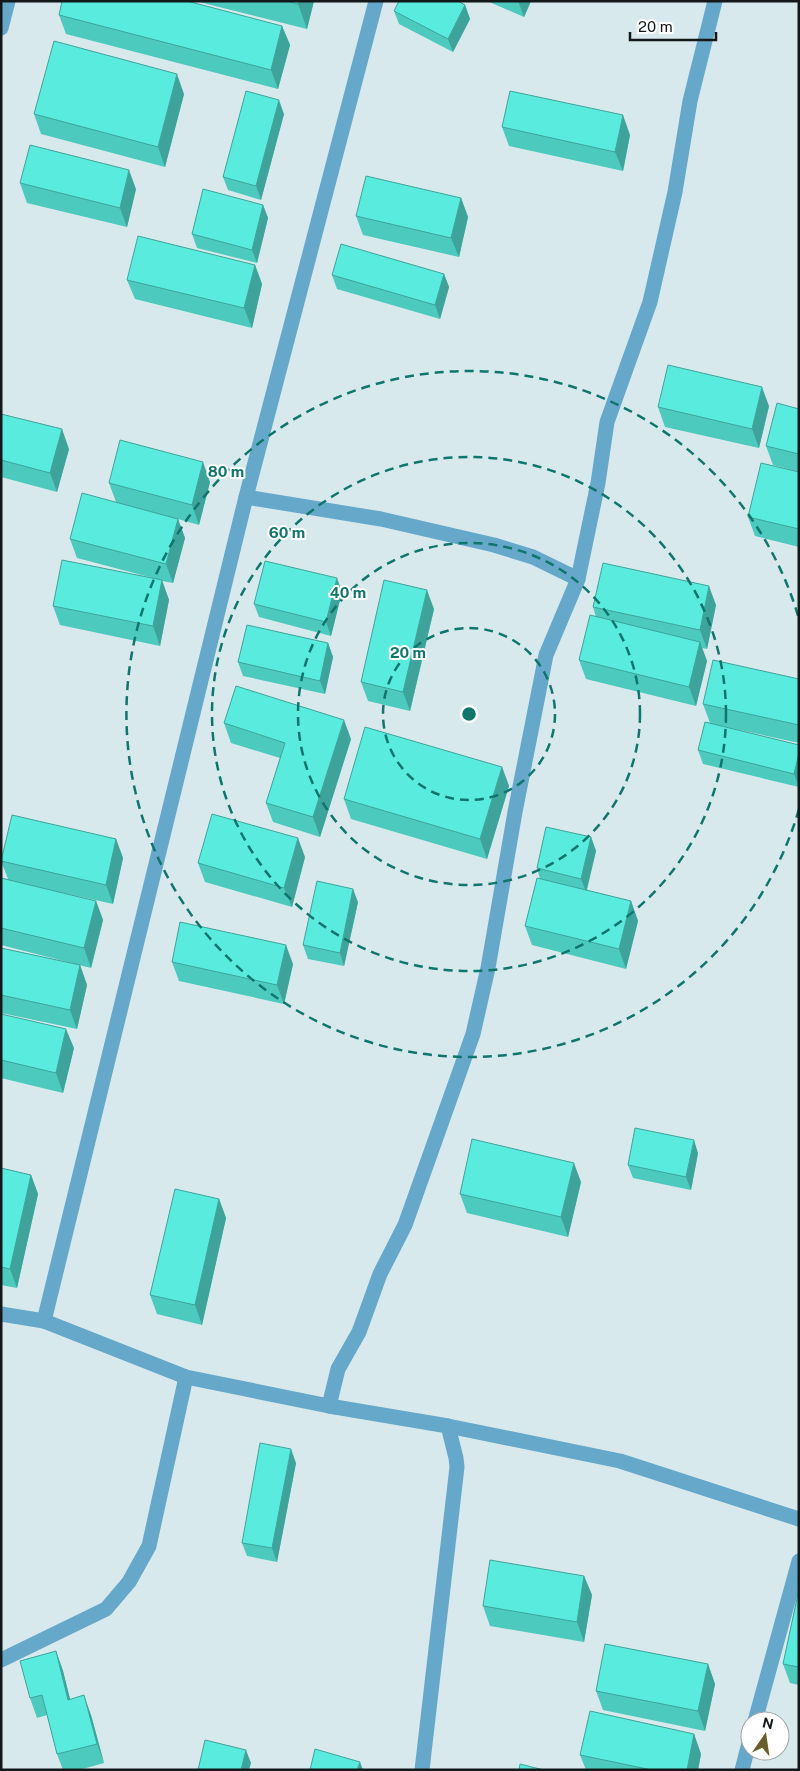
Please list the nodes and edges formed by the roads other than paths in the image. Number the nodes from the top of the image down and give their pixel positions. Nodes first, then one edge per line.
1 (8, 1) edge
2 (376, 1) edge
3 (715, 1) edge
4 (1, 28) edge
5 (246, 497) junction
6 (578, 579) junction
7 (1, 1314) edge
8 (44, 1321) junction
9 (186, 1378) junction
10 (329, 1406) junction
11 (448, 1426) junction
12 (799, 1519) edge
13 (799, 1561) edge
14 (1, 1660) edge
15 (758, 1711) edge
16 (422, 1770) edge

1 - 4 street
2 - 5 street
3 - 6 street
5 - 6 street
5 - 8 street
6 - 10 street
7 - 8 street
8 - 9 street
9 - 10 street
9 - 14 street
10 - 11 street
11 - 12 street
11 - 16 street
13 - 15 street

